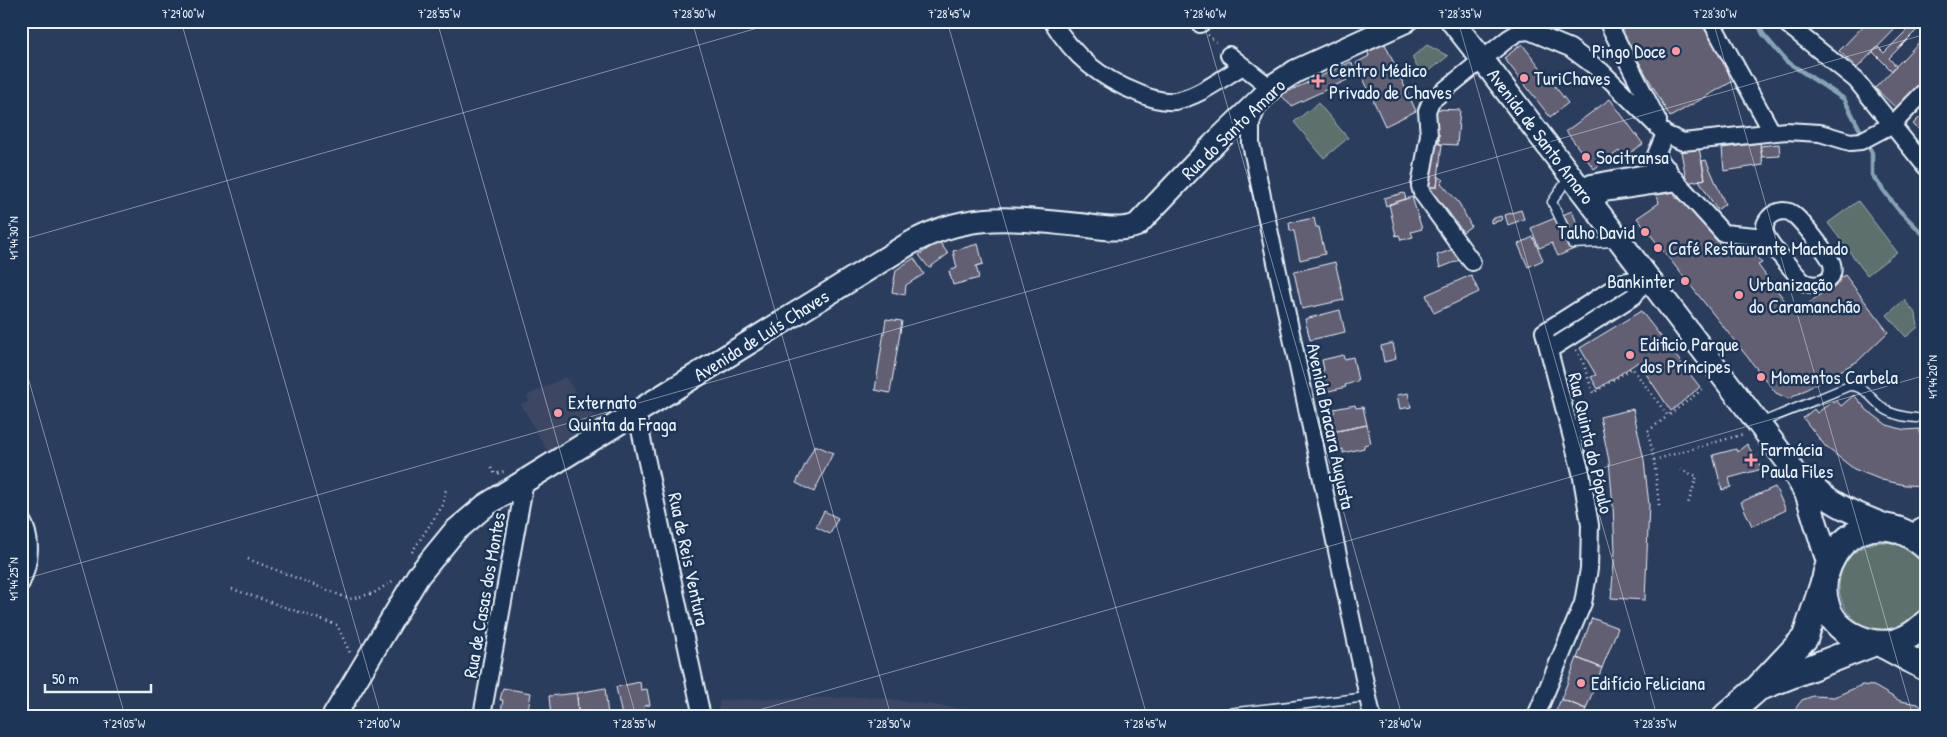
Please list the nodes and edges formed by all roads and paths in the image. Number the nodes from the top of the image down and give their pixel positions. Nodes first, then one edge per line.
1 (1052, 21) edge
2 (1452, 21) edge
3 (1467, 21) edge
4 (1607, 21) edge
5 (1711, 21) edge
6 (1783, 21) edge
7 (1203, 22) edge
8 (1402, 22) edge
9 (1229, 55) joint
10 (1479, 55) junction
11 (1243, 66) junction
12 (1926, 90) edge
13 (1266, 94) junction
14 (1893, 124) junction
15 (1772, 132) junction
16 (1665, 134) junction
17 (1214, 144) junction
18 (1251, 144) junction
19 (1926, 167) edge
20 (1672, 176) junction
21 (1581, 189) junction
22 (1105, 228) joint
23 (1766, 237) junction
24 (1621, 242) junction
25 (1472, 262) dead end
26 (1647, 277) junction
27 (1574, 347) dead end
28 (1704, 388) dead end
29 (636, 411) junction
30 (1668, 416) junction
31 (1916, 418) dead end
32 (1754, 428) junction
33 (1654, 460) junction
34 (1787, 461) junction
35 (1680, 470) dead end
36 (525, 481) junction
37 (446, 489) dead end
38 (1688, 504) dead end
39 (1659, 505) dead end
40 (21, 519) edge
41 (1913, 534) edge
42 (411, 555) dead end
43 (248, 559) dead end
44 (1826, 572) junction
45 (395, 579) dead end
46 (21, 583) edge
47 (232, 589) dead end
48 (1926, 623) edge
49 (1877, 643) junction
50 (346, 662) dead end
51 (1926, 668) edge
52 (1757, 689) junction
53 (1368, 697) junction
54 (334, 716) edge
55 (482, 716) edge
56 (700, 716) edge
57 (1202, 716) edge
58 (1372, 716) edge
59 (1536, 716) edge
60 (1726, 716) edge

1 - 11 street
2 - 10 main road, Avenida de Santo Amaro
3 - 10 main road, Avenida de Santo Amaro
4 - 16 street
5 - 15 street
6 - 14 street
7 - 9 path
8 - 13 main road, Rua do Santo Amaro
9 - 11 street
10 - 16 street
10 - 21 main road, Avenida de Santo Amaro
10 - 25 street
11 - 13 street
12 - 14 street
13 - 17 main road, Rua do Santo Amaro
13 - 18 street, Avenida Bracara Augusta
14 - 15 street
14 - 19 street
15 - 16 street
16 - 20 street
17 - 18 street
17 - 22 main road, Rua do Santo Amaro
18 - 53 street, Avenida Bracara Augusta
20 - 21 street
20 - 23 street
21 - 24 main road, Avenida de Santo Amaro
21 - 24 lane
22 - 29 main road, Avenida de Luís Chaves
23 - 23 street
24 - 26 main road, Avenida de Santo Amaro
26 - 32 main road, Avenida de Santo Amaro
26 - 59 street, Rua Quinta do Pópulo
27 - 30 path
28 - 30 path
29 - 36 main road, Avenida de Luís Chaves
29 - 56 street, Rua de Reis Ventura
30 - 33 path
31 - 32 lane
32 - 33 path
32 - 34 main road, Avenida de Santo Amaro
33 - 39 path
34 - 41 main road
34 - 44 main road
35 - 38 path
36 - 54 main road, Avenida de Luís Chaves
36 - 55 street, Rua de Casas dos Montes
37 - 42 path
40 - 46 street
41 - 44 main road
43 - 45 path
44 - 49 main road
44 - 52 main road
47 - 50 path
48 - 49 main road
49 - 51 main road
49 - 52 main road
52 - 60 main road
53 - 57 lane
53 - 58 street, Avenida Bracara Augusta

